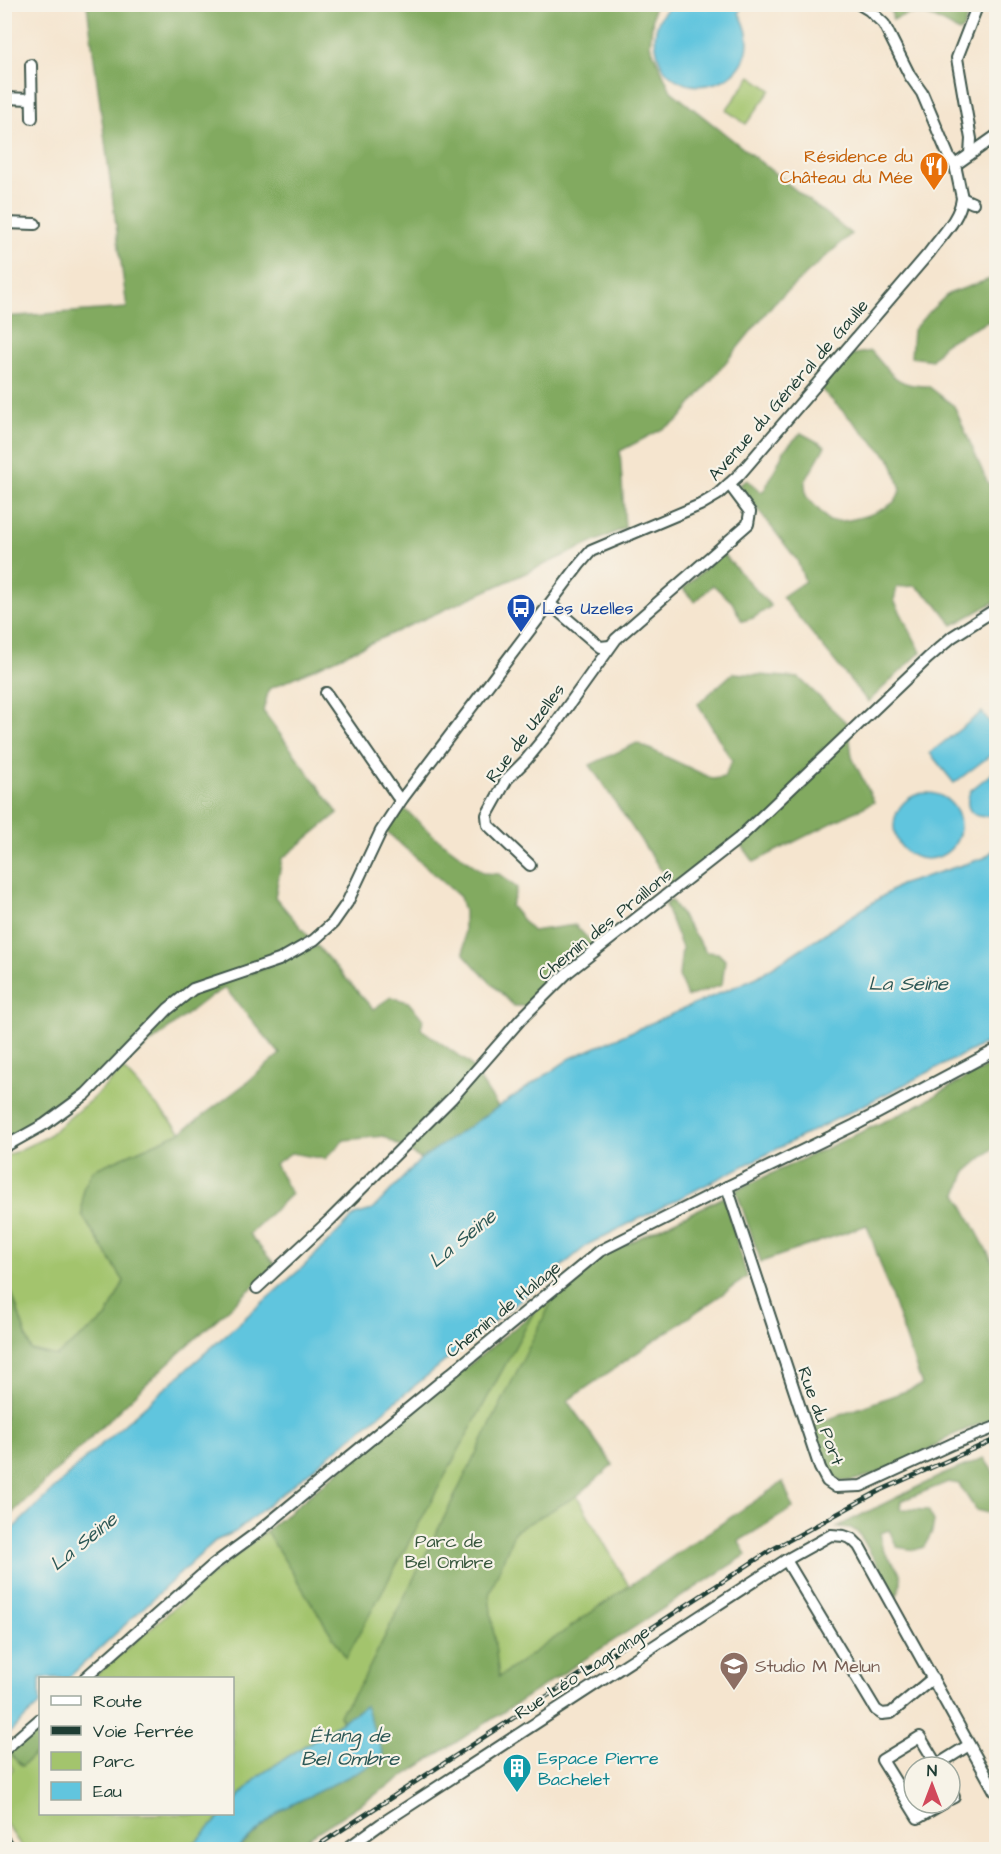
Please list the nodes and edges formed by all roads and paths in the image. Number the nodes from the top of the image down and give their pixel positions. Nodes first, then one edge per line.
1 (859, 4) edge
2 (978, 4) edge
3 (31, 65) dead end
4 (4, 98) edge
5 (31, 99) junction
6 (32, 118) dead end
7 (996, 136) edge
8 (970, 154) junction
9 (955, 165) junction
10 (962, 198) junction
11 (973, 203) dead end
12 (4, 223) edge
13 (35, 224) dead end
14 (729, 484) junction
15 (550, 604) junction
16 (996, 609) edge
17 (610, 646) junction
18 (326, 693) dead end
19 (402, 799) junction
20 (530, 865) dead end
21 (996, 1050) edge
22 (4, 1147) edge
23 (727, 1187) junction
24 (257, 1288) dead end
25 (996, 1427) edge
26 (786, 1560) junction
27 (87, 1677) edge
28 (933, 1678) junction
29 (39, 1720) edge
30 (969, 1745) junction
31 (4, 1750) edge
32 (931, 1755) edge
33 (954, 1755) edge
34 (902, 1792) edge
35 (996, 1793) edge
36 (4, 1841) edge
37 (10, 1850) edge
38 (345, 1850) edge

1 - 9 street
2 - 8 street
3 - 5 street
4 - 5 street
5 - 6 street
7 - 8 street
8 - 9 street
9 - 10 street
10 - 11 street
10 - 14 street, Avenue du Général de Gaulle
12 - 13 street
14 - 15 street, Avenue du Général de Gaulle
14 - 17 street, Rue de Uzelles
15 - 17 street
15 - 19 street, Avenue du Général de Gaulle
16 - 24 street, Chemin des Praillons
17 - 20 street, Rue de Uzelles
18 - 19 street
19 - 22 street, Avenue du Général de Gaulle
21 - 23 street, Chemin de Halage
23 - 25 street, Rue du Port
23 - 27 street, Chemin de Halage
26 - 28 street, Rue Léo Lagrange
26 - 28 street
26 - 38 street, Rue Léo Lagrange
28 - 30 street
29 - 31 street
30 - 33 street
30 - 35 street
32 - 34 street
36 - 37 street

